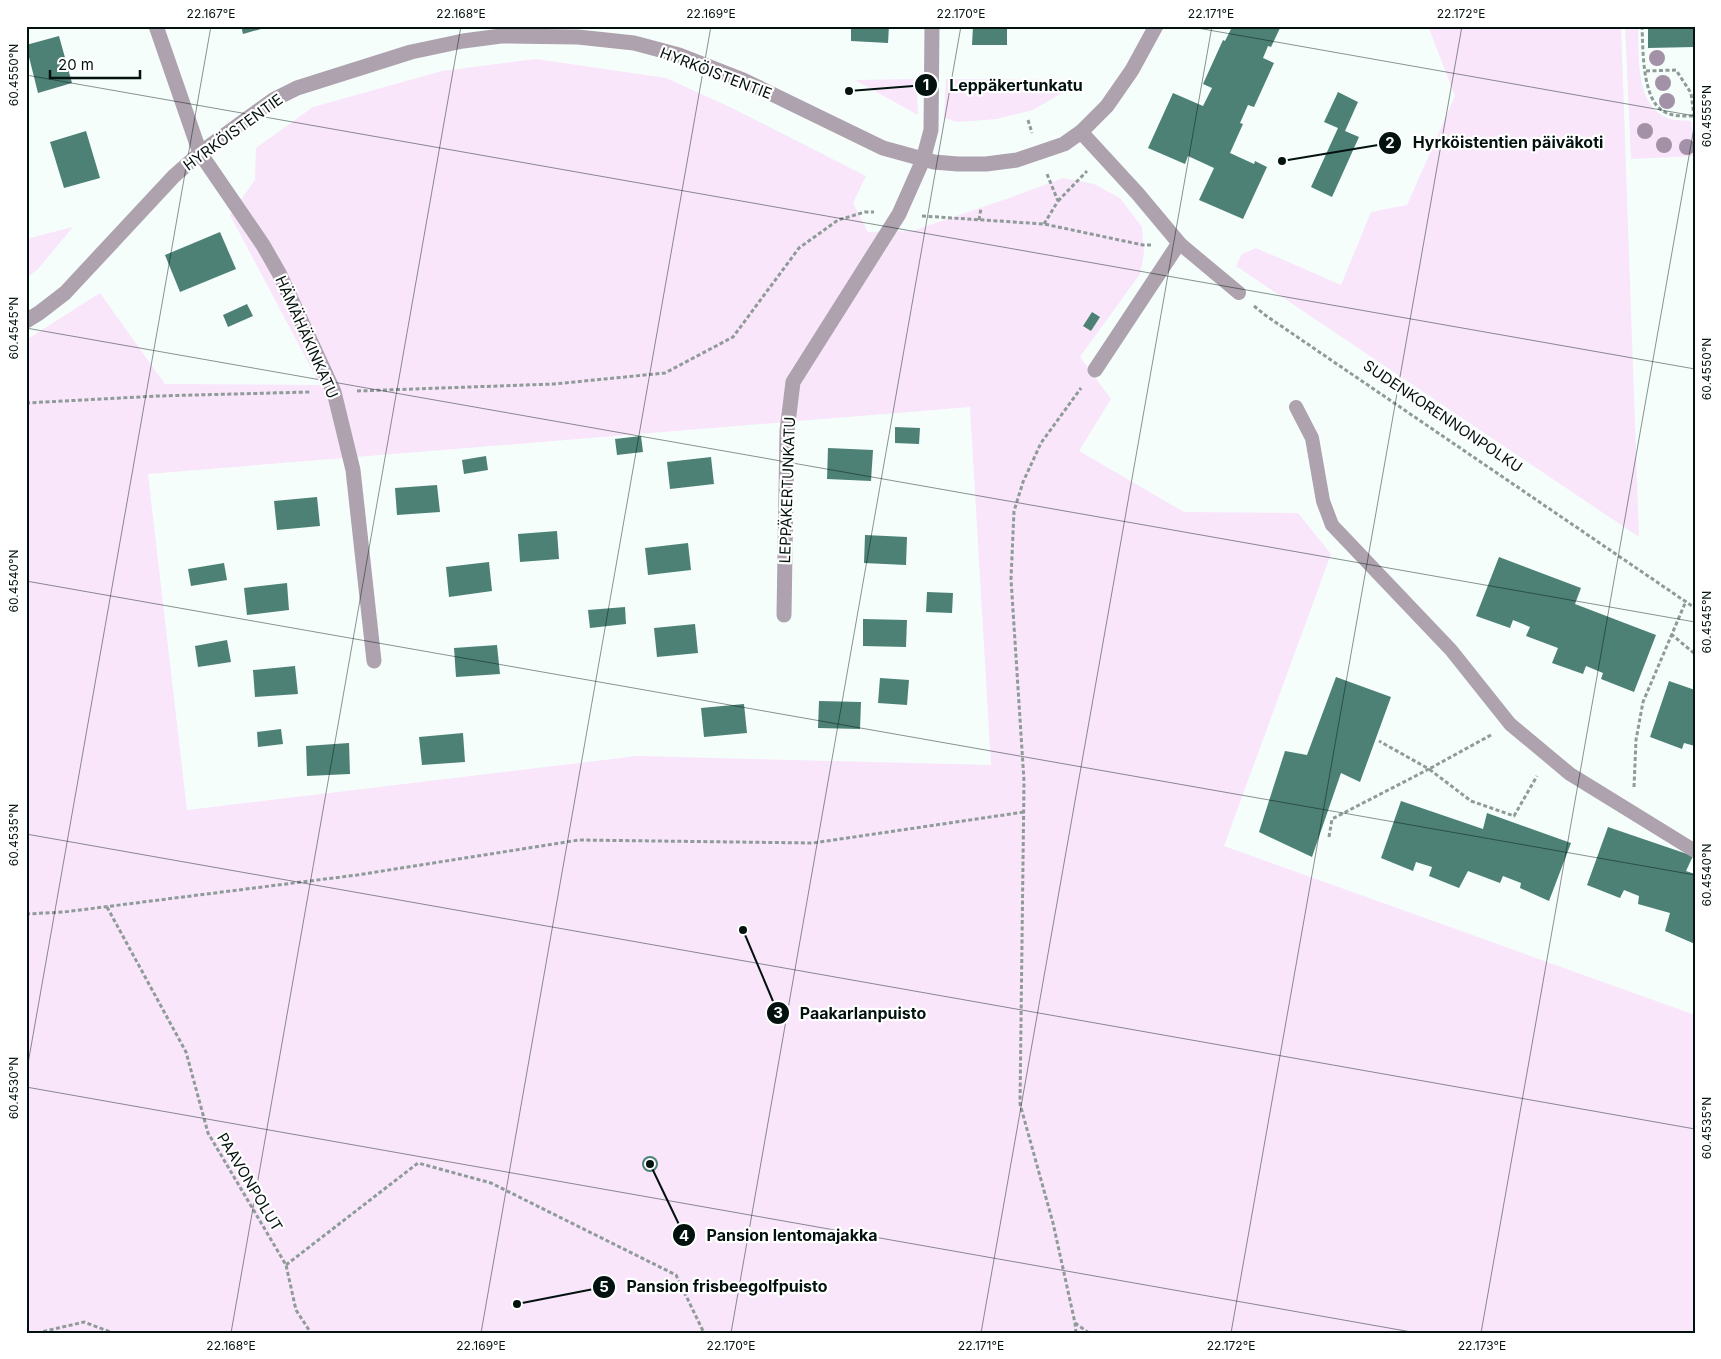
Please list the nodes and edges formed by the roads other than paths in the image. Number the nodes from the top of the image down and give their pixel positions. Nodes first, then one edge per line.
1 (156, 26) edge
2 (932, 26) edge
3 (1156, 26) edge
4 (527, 31) edge
5 (1081, 132) junction
6 (200, 153) junction
7 (923, 160) junction
8 (1179, 243) junction
9 (1238, 293) road end
10 (26, 321) edge
11 (1095, 370) road end
12 (1296, 407) dead end
13 (784, 616) dead end
14 (374, 661) dead end
15 (1695, 851) edge

1 - 6 street, HÄMÄHÄKINKATU
2 - 7 street, LEPPÄKERTUNKATU
3 - 5 street, HYRKÖISTENTIE
4 - 6 street, HYRKÖISTENTIE
4 - 7 street, HYRKÖISTENTIE
5 - 7 street, HYRKÖISTENTIE
5 - 8 street
6 - 10 street, HYRKÖISTENTIE
6 - 14 street, HÄMÄHÄKINKATU
7 - 13 street, LEPPÄKERTUNKATU
8 - 9 lane
8 - 11 street
12 - 15 lane

